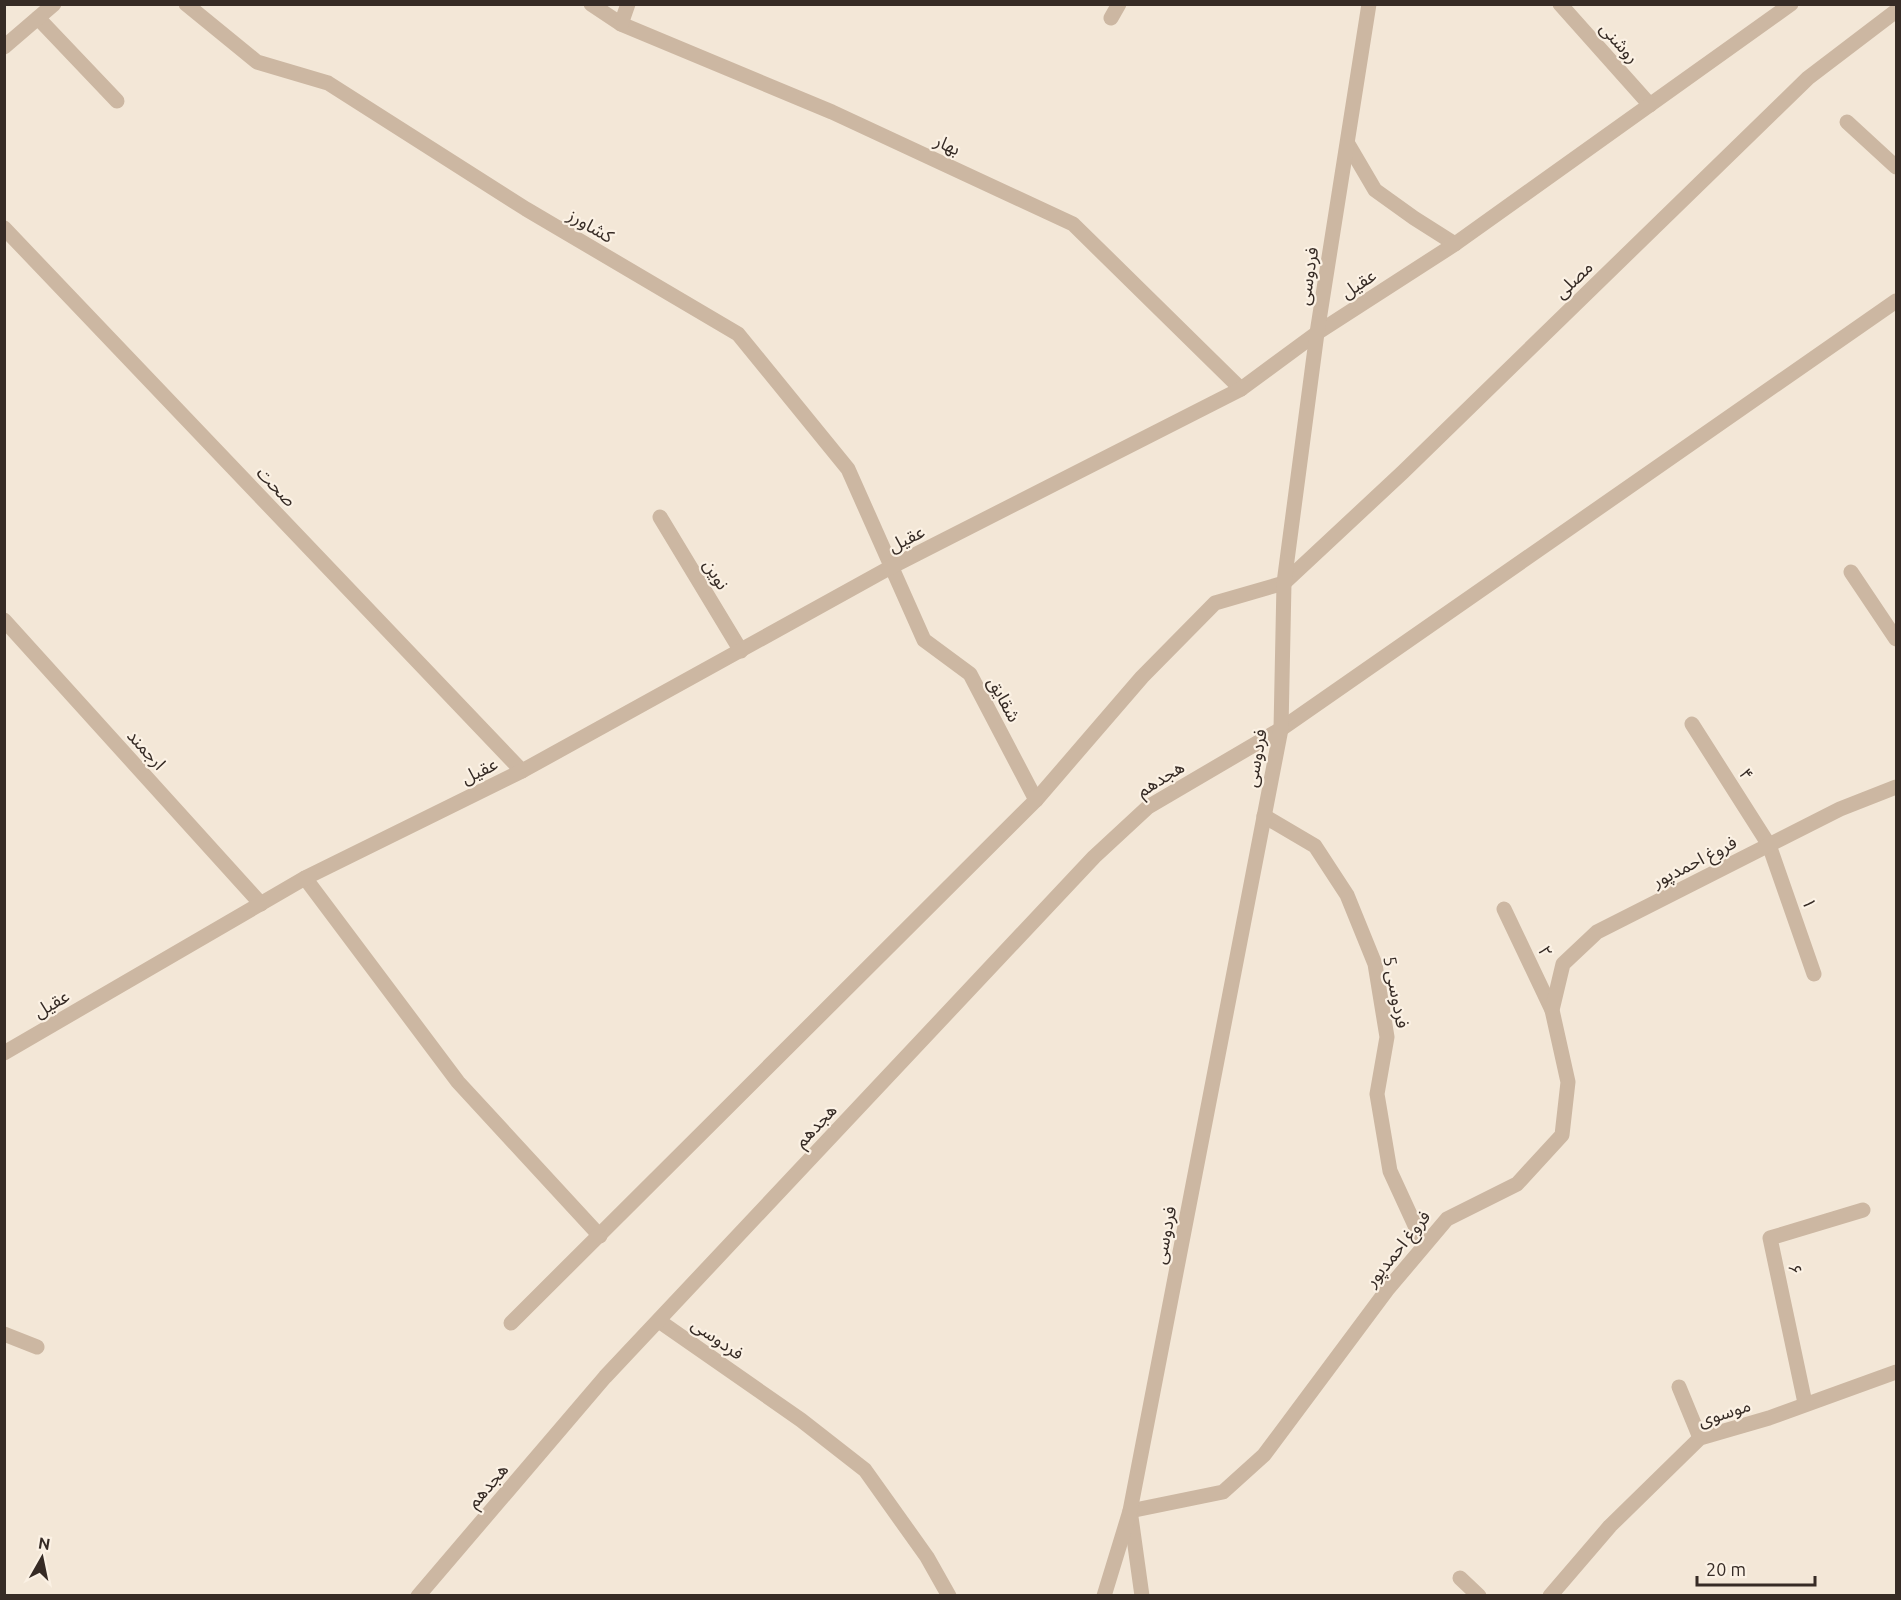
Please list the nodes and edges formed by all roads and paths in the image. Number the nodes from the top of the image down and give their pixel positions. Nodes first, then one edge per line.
1 (54, 4) edge
2 (186, 4) edge
3 (591, 4) edge
4 (628, 4) edge
5 (1369, 4) edge
6 (1560, 4) edge
7 (1791, 4) edge
8 (1896, 11) edge
9 (38, 18) junction
10 (621, 24) junction
11 (4, 47) edge
12 (117, 101) dead end
13 (1650, 105) junction
14 (1848, 122) dead end
15 (1348, 144) junction
16 (1896, 166) edge
17 (4, 228) edge
18 (1455, 244) junction
19 (1896, 301) edge
20 (1317, 333) junction
21 (1241, 388) junction
22 (660, 517) dead end
23 (891, 567) junction
24 (1851, 572) dead end
25 (1284, 583) junction
26 (4, 620) edge
27 (1896, 639) edge
28 (741, 651) junction
29 (1692, 724) dead end
30 (1281, 729) junction
31 (522, 771) junction
32 (1896, 787) edge
33 (1036, 800) junction
34 (1264, 816) junction
35 (1769, 845) junction
36 (305, 878) junction
37 (261, 904) junction
38 (1504, 909) dead end
39 (1814, 974) dead end
40 (1552, 1010) junction
41 (4, 1053) edge
42 (1863, 1210) dead end
43 (600, 1236) junction
44 (1424, 1245) junction
45 (659, 1321) junction
46 (511, 1323) dead end
47 (4, 1334) edge
48 (37, 1347) dead end
49 (1896, 1372) edge
50 (1679, 1387) dead end
51 (1804, 1404) junction
52 (1700, 1438) junction
53 (1130, 1511) junction
54 (1460, 1578) dead end
55 (418, 1596) edge
56 (949, 1596) edge
57 (1104, 1596) edge
58 (1142, 1596) edge
59 (1479, 1596) edge
60 (1550, 1596) edge

1 - 9 street
2 - 23 street, کشاورز
3 - 10 street, بهار
4 - 10 street
5 - 15 street, فردوسی
6 - 13 street, روشنی
7 - 13 street, عقیل
8 - 25 street, مصلی
9 - 11 street
9 - 12 street
10 - 21 street, بهار
13 - 18 street, عقیل
14 - 16 street
15 - 18 street
15 - 20 street, فردوسی
17 - 31 street, صحت
18 - 20 street, عقیل
19 - 30 street, هجدهم
20 - 21 street, عقیل
20 - 25 street, فردوسی
21 - 23 street, عقیل
22 - 28 street, نوین
23 - 28 street, عقیل
23 - 33 street, شقایق
24 - 27 street
25 - 30 street, فردوسی
25 - 33 street
26 - 37 street, ارجمند
28 - 31 street, عقیل
29 - 35 street, ۴
30 - 34 street, فردوسی
30 - 45 street, هجدهم
31 - 36 street, عقیل
32 - 35 street, فروغ احمدپور
33 - 43 street
34 - 44 street, 5 فردوسی
34 - 53 street, فردوسی
35 - 39 street, ۱
35 - 40 street, فروغ احمدپور
36 - 37 street, عقیل
36 - 43 street
37 - 41 street, عقیل
38 - 40 street, ۲
40 - 44 street, فروغ احمدپور
42 - 51 street, ۶
43 - 46 street
44 - 53 street, فروغ احمدپور
45 - 55 street, هجدهم
45 - 56 street, فردوسی
47 - 48 street
49 - 51 street, موسوی
50 - 52 street
51 - 52 street, موسوی
52 - 60 street, موسوی
53 - 57 street
53 - 58 street
54 - 59 street

